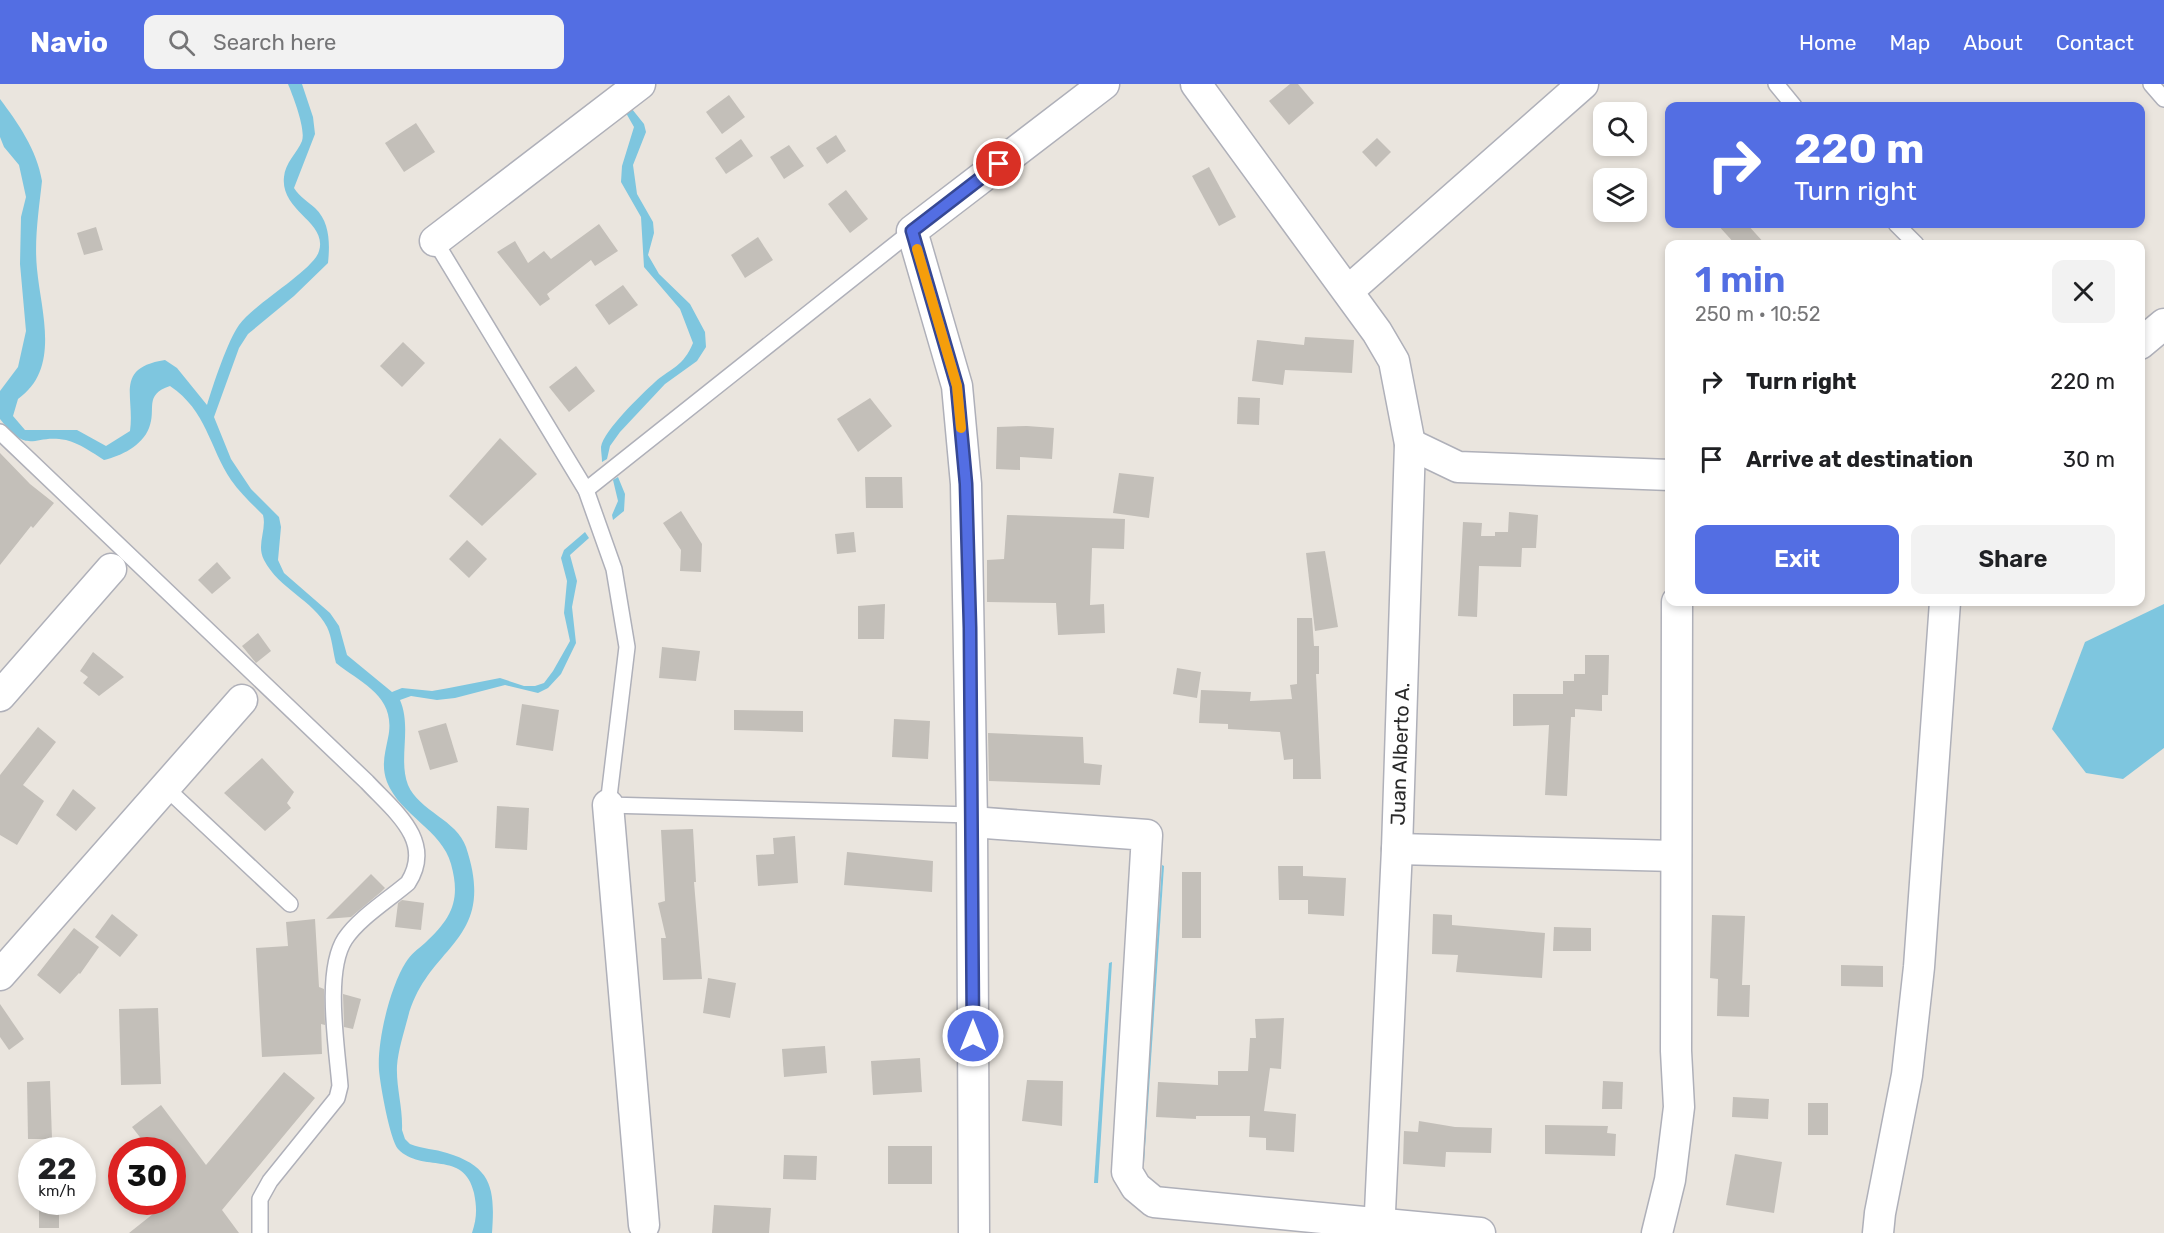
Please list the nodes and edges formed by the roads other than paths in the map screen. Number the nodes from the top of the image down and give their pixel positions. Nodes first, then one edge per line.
1 (640, 84) edge
2 (1104, 84) edge
3 (1196, 84) edge
4 (1583, 84) edge
5 (1776, 84) edge
6 (2151, 84) edge
7 (2164, 99) edge
8 (1791, 102) edge
9 (1900, 228) edge
10 (912, 231) junction
11 (1912, 240) edge
12 (435, 241) joint
13 (1348, 291) junction
14 (2164, 324) edge
15 (2145, 340) edge
16 (0, 432) edge
17 (1410, 444) junction
18 (1665, 475) edge
19 (586, 490) junction
20 (111, 569) dead end
21 (1677, 606) edge
22 (1945, 606) edge
23 (0, 696) edge
24 (242, 700) dead end
25 (165, 787) junction
26 (608, 805) junction
27 (972, 818) junction
28 (1397, 849) junction
29 (1676, 856) junction
30 (290, 904) dead end
31 (0, 975) edge
32 (644, 1225) dead end
33 (1380, 1229) edge
34 (260, 1233) edge
35 (974, 1233) edge
36 (1480, 1233) edge
37 (1657, 1233) edge
38 (1878, 1233) edge

1 - 12 street
2 - 10 street
3 - 13 street, Juan Alberto A.
4 - 13 street
5 - 8 lane
6 - 7 lane
9 - 11 lane
10 - 19 lane
10 - 27 street
12 - 19 lane
13 - 17 street, Juan Alberto A.
14 - 15 street
16 - 34 lane
17 - 18 street
17 - 28 street, Juan Alberto A.
19 - 26 lane
20 - 23 street
21 - 29 street
22 - 38 street
24 - 25 street
25 - 30 lane
25 - 31 street
26 - 27 lane
26 - 32 street
27 - 33 street
27 - 35 street
28 - 29 street
28 - 33 street, Juan Alberto A.
29 - 37 street
33 - 36 street

